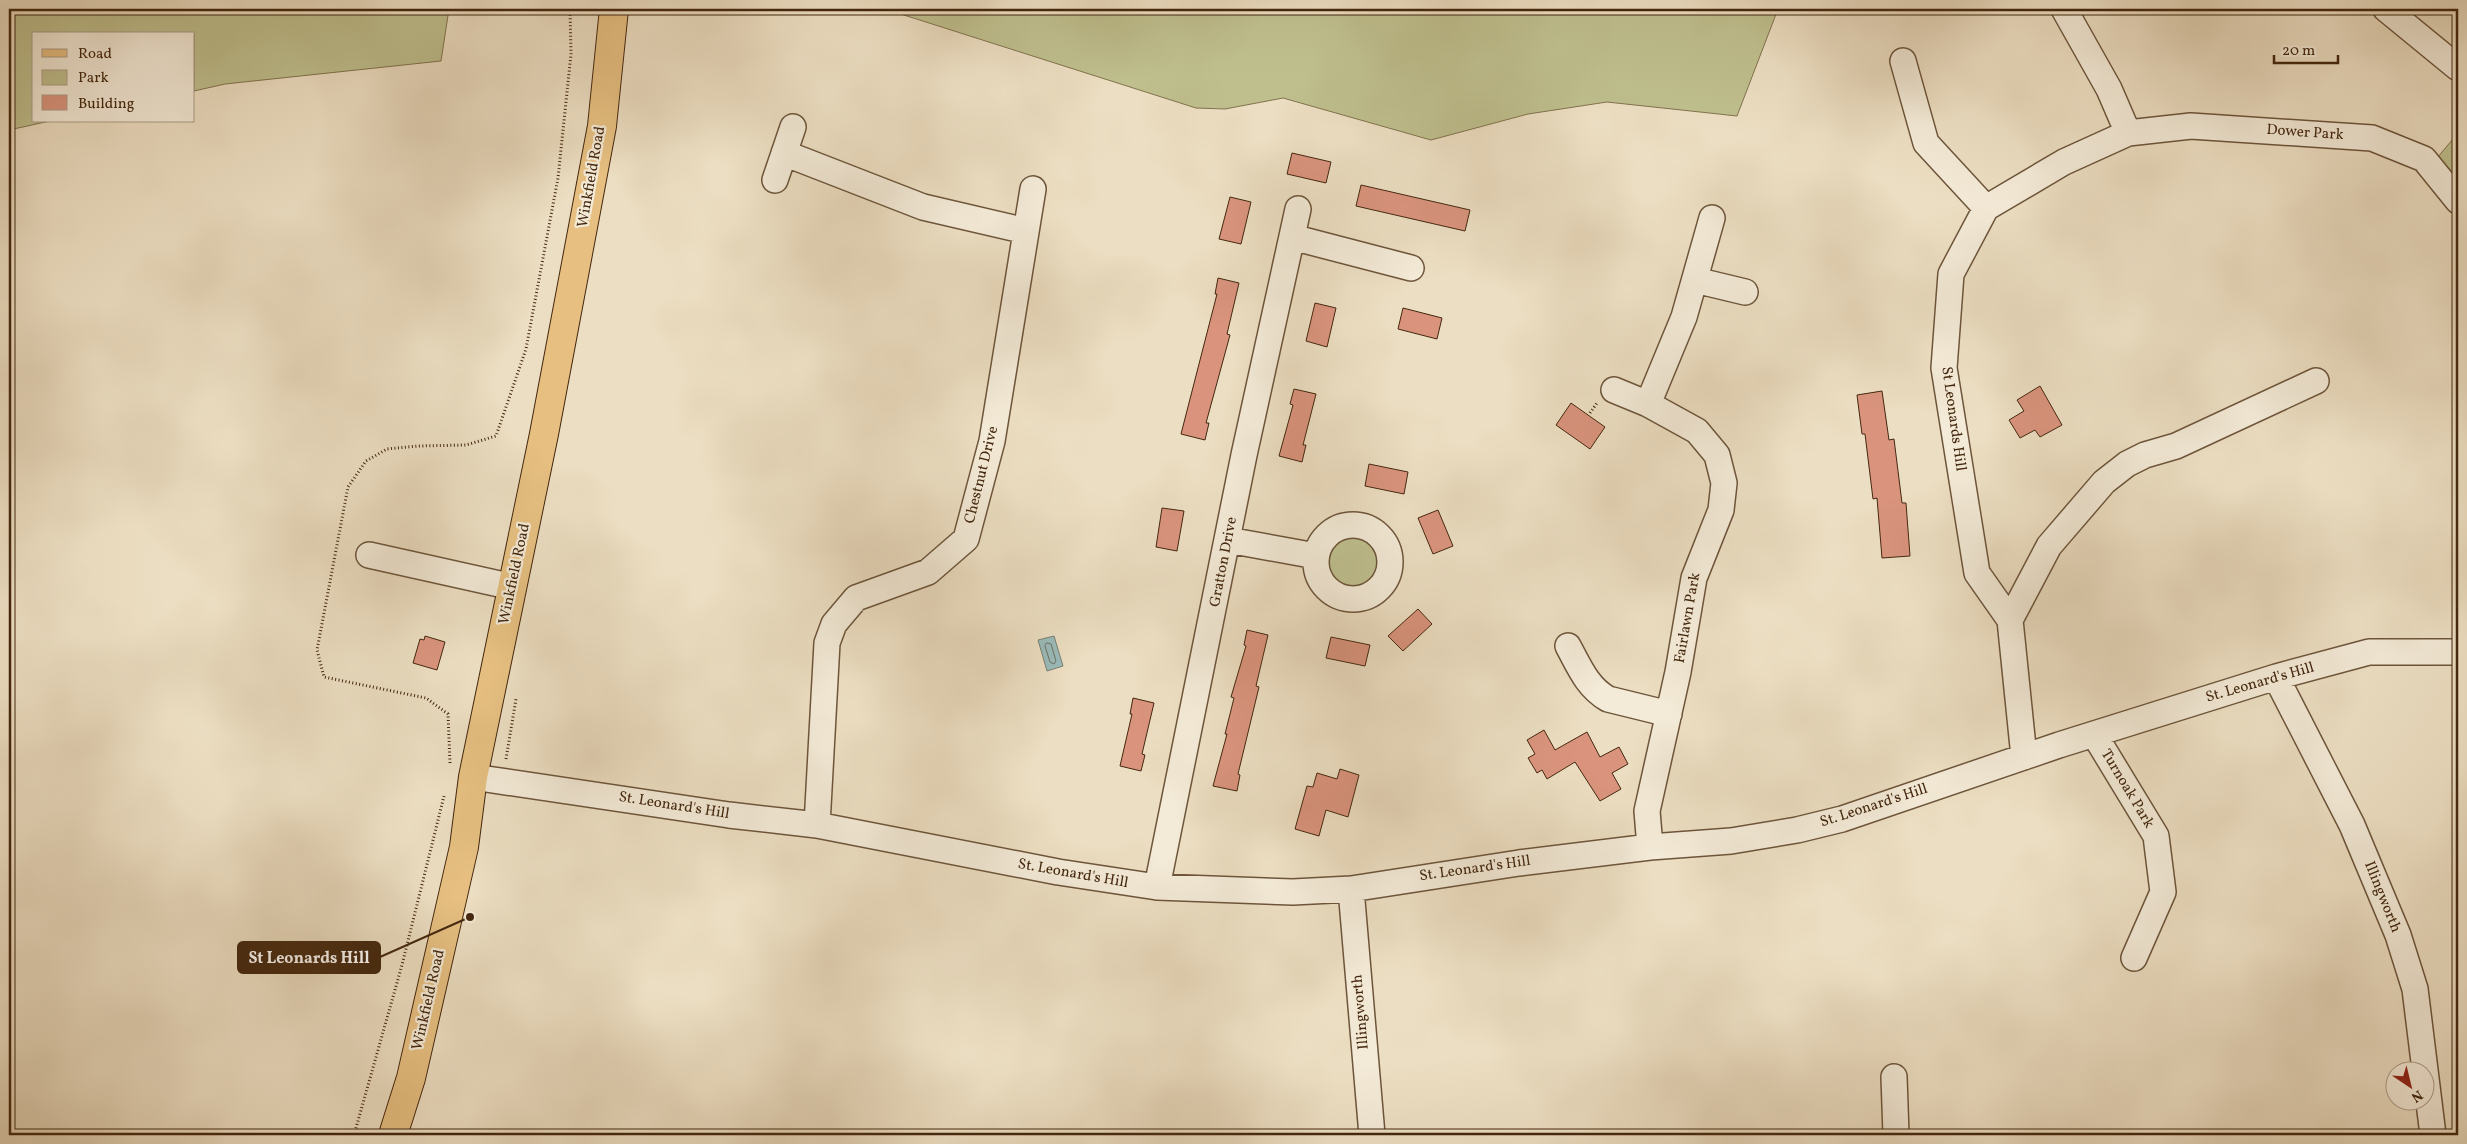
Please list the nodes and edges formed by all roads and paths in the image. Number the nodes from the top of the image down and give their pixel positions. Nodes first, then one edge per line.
1 (614, 9) edge
2 (2064, 9) edge
3 (2386, 9) edge
4 (1903, 61) dead end
5 (2458, 68) edge
6 (794, 127) dead end
7 (2128, 133) junction
8 (784, 153) junction
9 (775, 180) dead end
10 (1033, 189) dead end
11 (2458, 201) edge
12 (1986, 208) junction
13 (1298, 209) dead end
14 (1712, 218) dead end
15 (1026, 231) junction
16 (1292, 237) junction
17 (1412, 268) dead end
18 (1695, 280) junction
19 (1745, 292) dead end
20 (2316, 381) dead end
21 (1614, 390) dead end
22 (1648, 404) junction
23 (1228, 540) junction
24 (369, 555) dead end
25 (1316, 556) dead end
26 (513, 587) junction
27 (2010, 620) junction
28 (1568, 646) dead end
29 (2458, 652) edge
30 (2276, 677) junction
31 (1669, 714) junction
32 (2094, 734) junction
33 (2024, 757) junction
34 (474, 777) junction
35 (817, 825) junction
36 (1650, 847) junction
37 (1157, 887) junction
38 (1351, 889) junction
39 (2134, 958) dead end
40 (1894, 1077) dead end
41 (393, 1135) edge
42 (1372, 1135) edge
43 (1896, 1135) edge
44 (2432, 1135) edge

1 - 26 main road, Winkfield Road
2 - 7 street
3 - 5 street
4 - 12 street
6 - 8 street
7 - 11 street, Dower Park
7 - 12 street
8 - 9 street
8 - 15 street
10 - 15 street, Chestnut Drive
12 - 27 street, St Leonards Hill
13 - 16 street, Gratton Drive
14 - 18 street
15 - 35 street, Chestnut Drive
16 - 17 street
16 - 23 street, Gratton Drive
18 - 19 street
18 - 22 street
20 - 27 street
21 - 22 street, Fairlawn Park
22 - 31 street, Fairlawn Park
23 - 25 street
23 - 37 street, Gratton Drive
24 - 26 street
26 - 34 main road, Winkfield Road
27 - 33 street, St Leonards Hill
28 - 31 street
29 - 30 street, St. Leonard's Hill
30 - 32 street, St. Leonard's Hill
30 - 44 street, Illingworth
31 - 36 street, Fairlawn Park
32 - 33 street, St. Leonard's Hill
32 - 39 street, Turnoak Park
33 - 36 street, St. Leonard's Hill
34 - 35 street, St. Leonard's Hill
34 - 41 main road, Winkfield Road
35 - 37 street, St. Leonard's Hill
36 - 38 street, St. Leonard's Hill
37 - 38 street, St. Leonard's Hill
38 - 42 street, Illingworth
40 - 43 street

